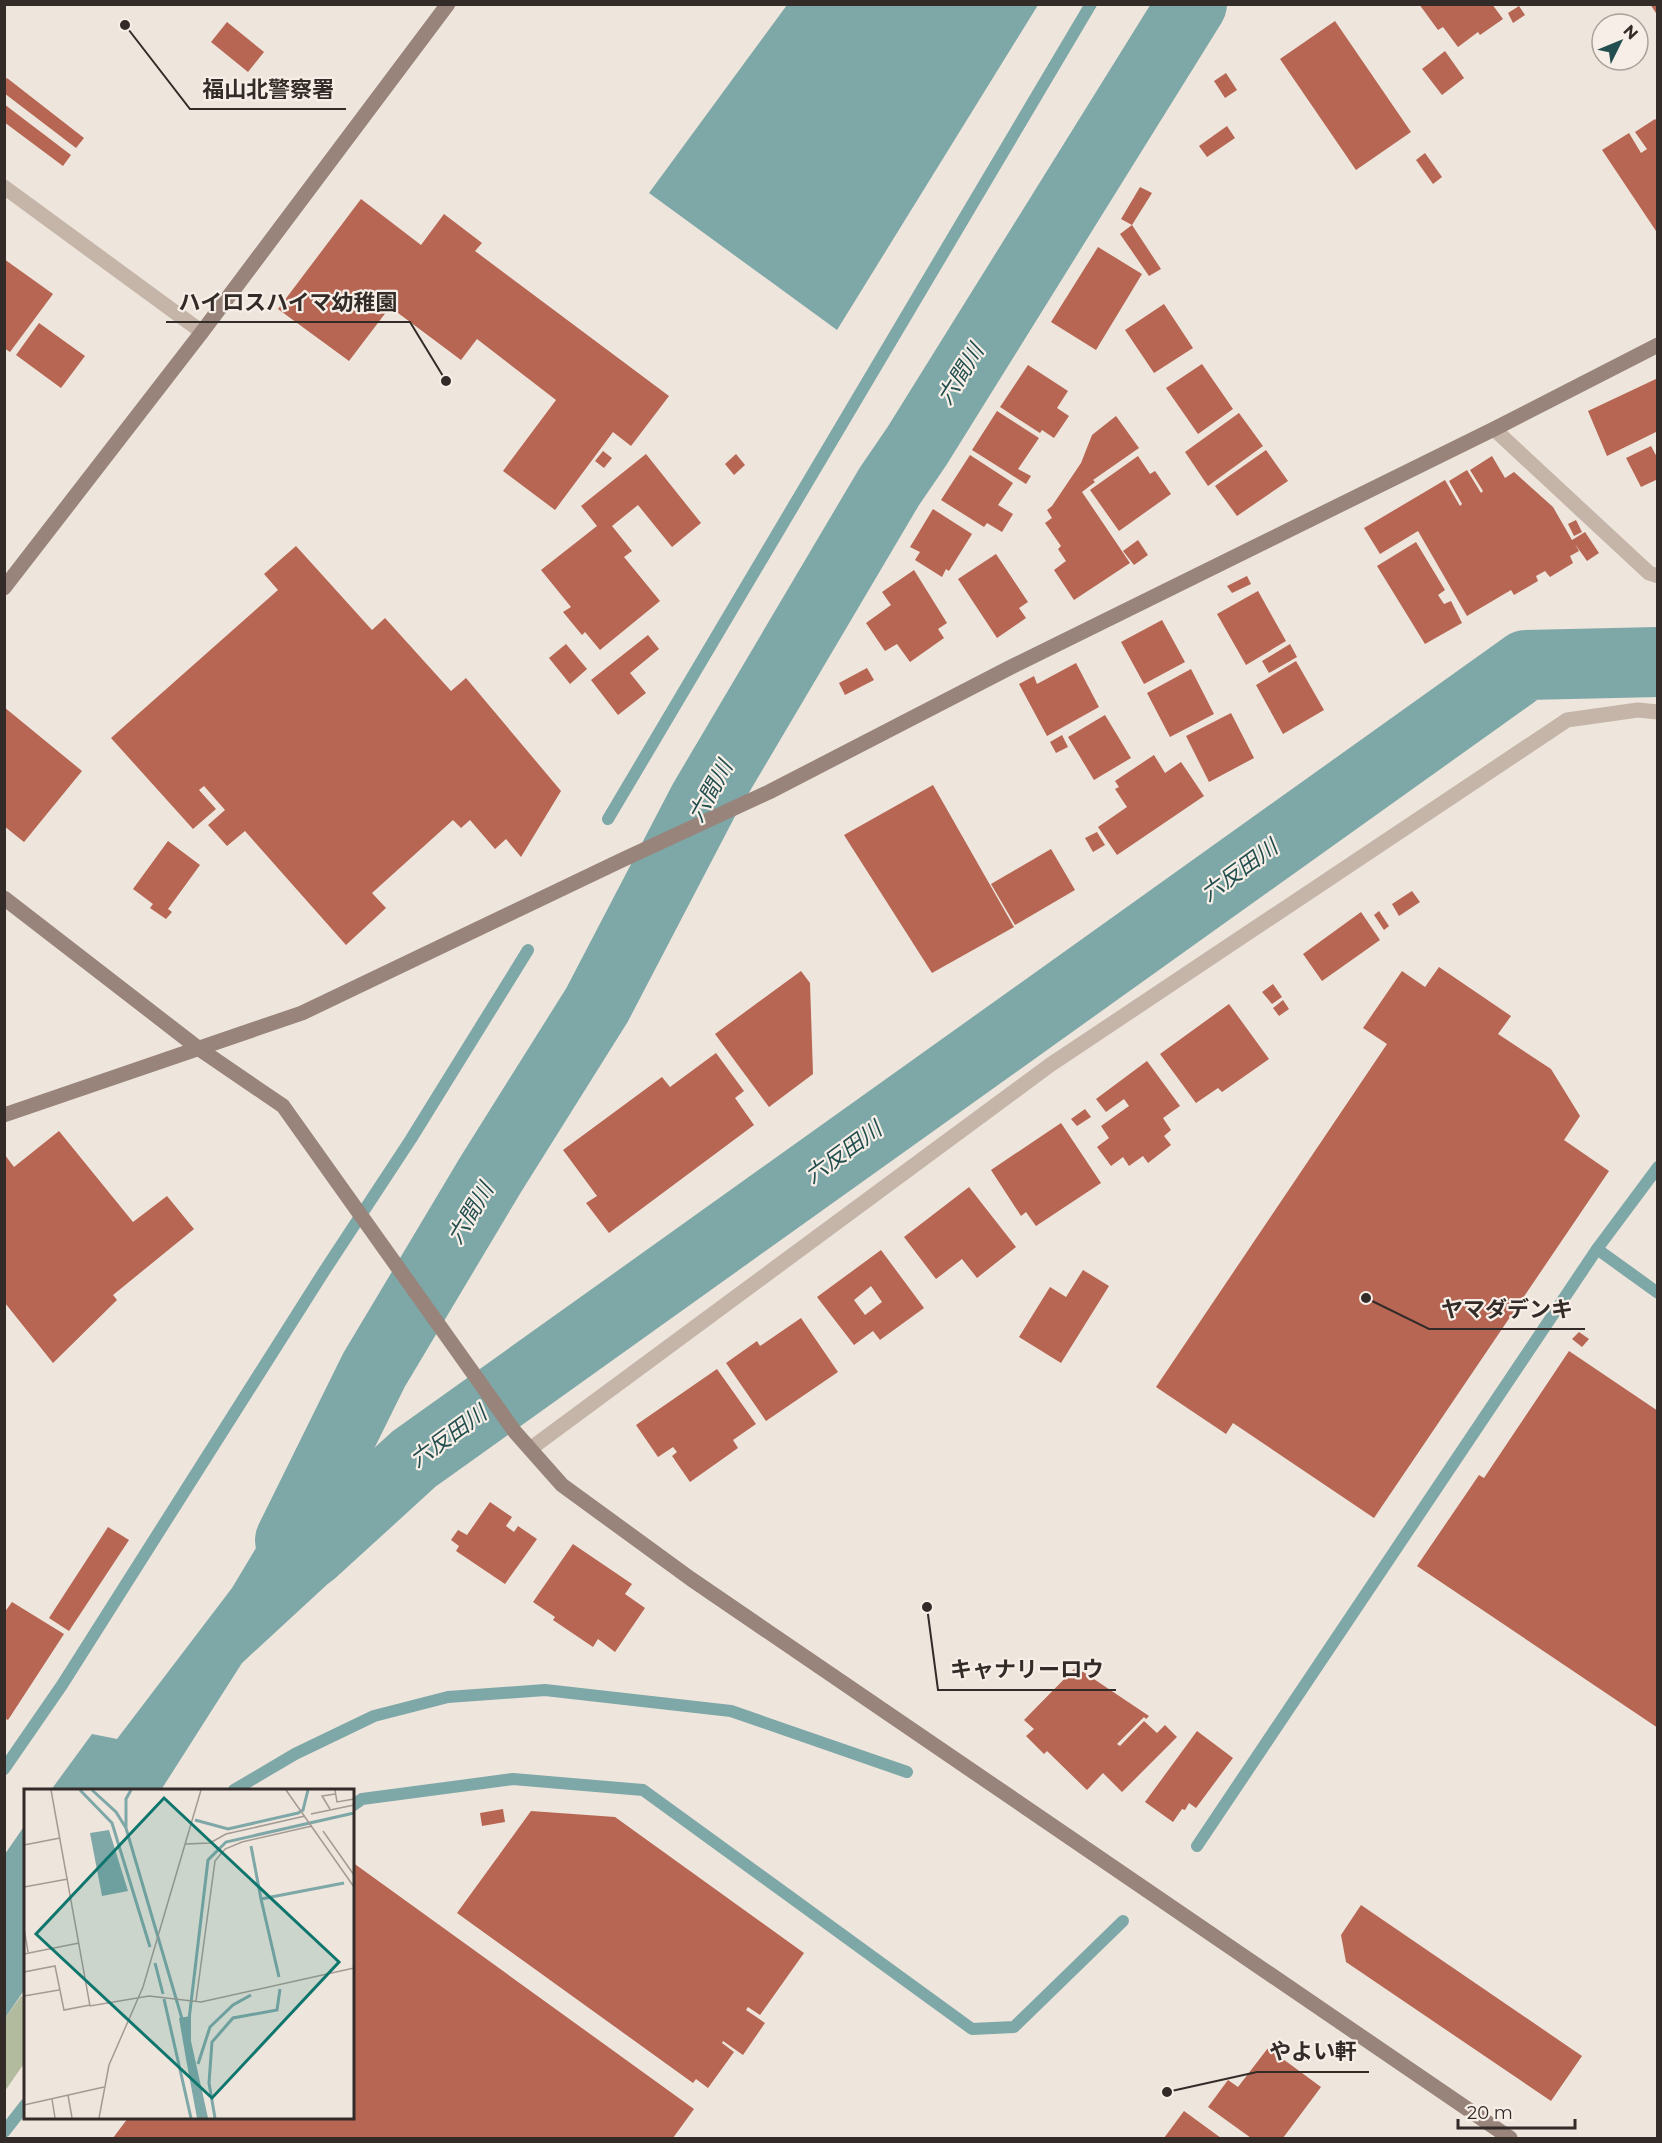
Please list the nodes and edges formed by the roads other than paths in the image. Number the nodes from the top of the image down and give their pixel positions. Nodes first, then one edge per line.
1 (448, 4) edge
2 (4, 187) edge
3 (202, 332) junction
4 (1658, 345) edge
5 (1494, 429) junction
6 (1658, 576) edge
7 (4, 588) edge
8 (1658, 712) edge
9 (4, 898) edge
10 (198, 1048) junction
11 (4, 1115) edge
12 (530, 1449) junction
13 (1510, 2139) edge

1 - 3 street
2 - 3 street
3 - 7 street
4 - 5 street
5 - 6 street
5 - 10 street
8 - 12 street
9 - 10 street
10 - 11 street
10 - 12 street
12 - 13 street

